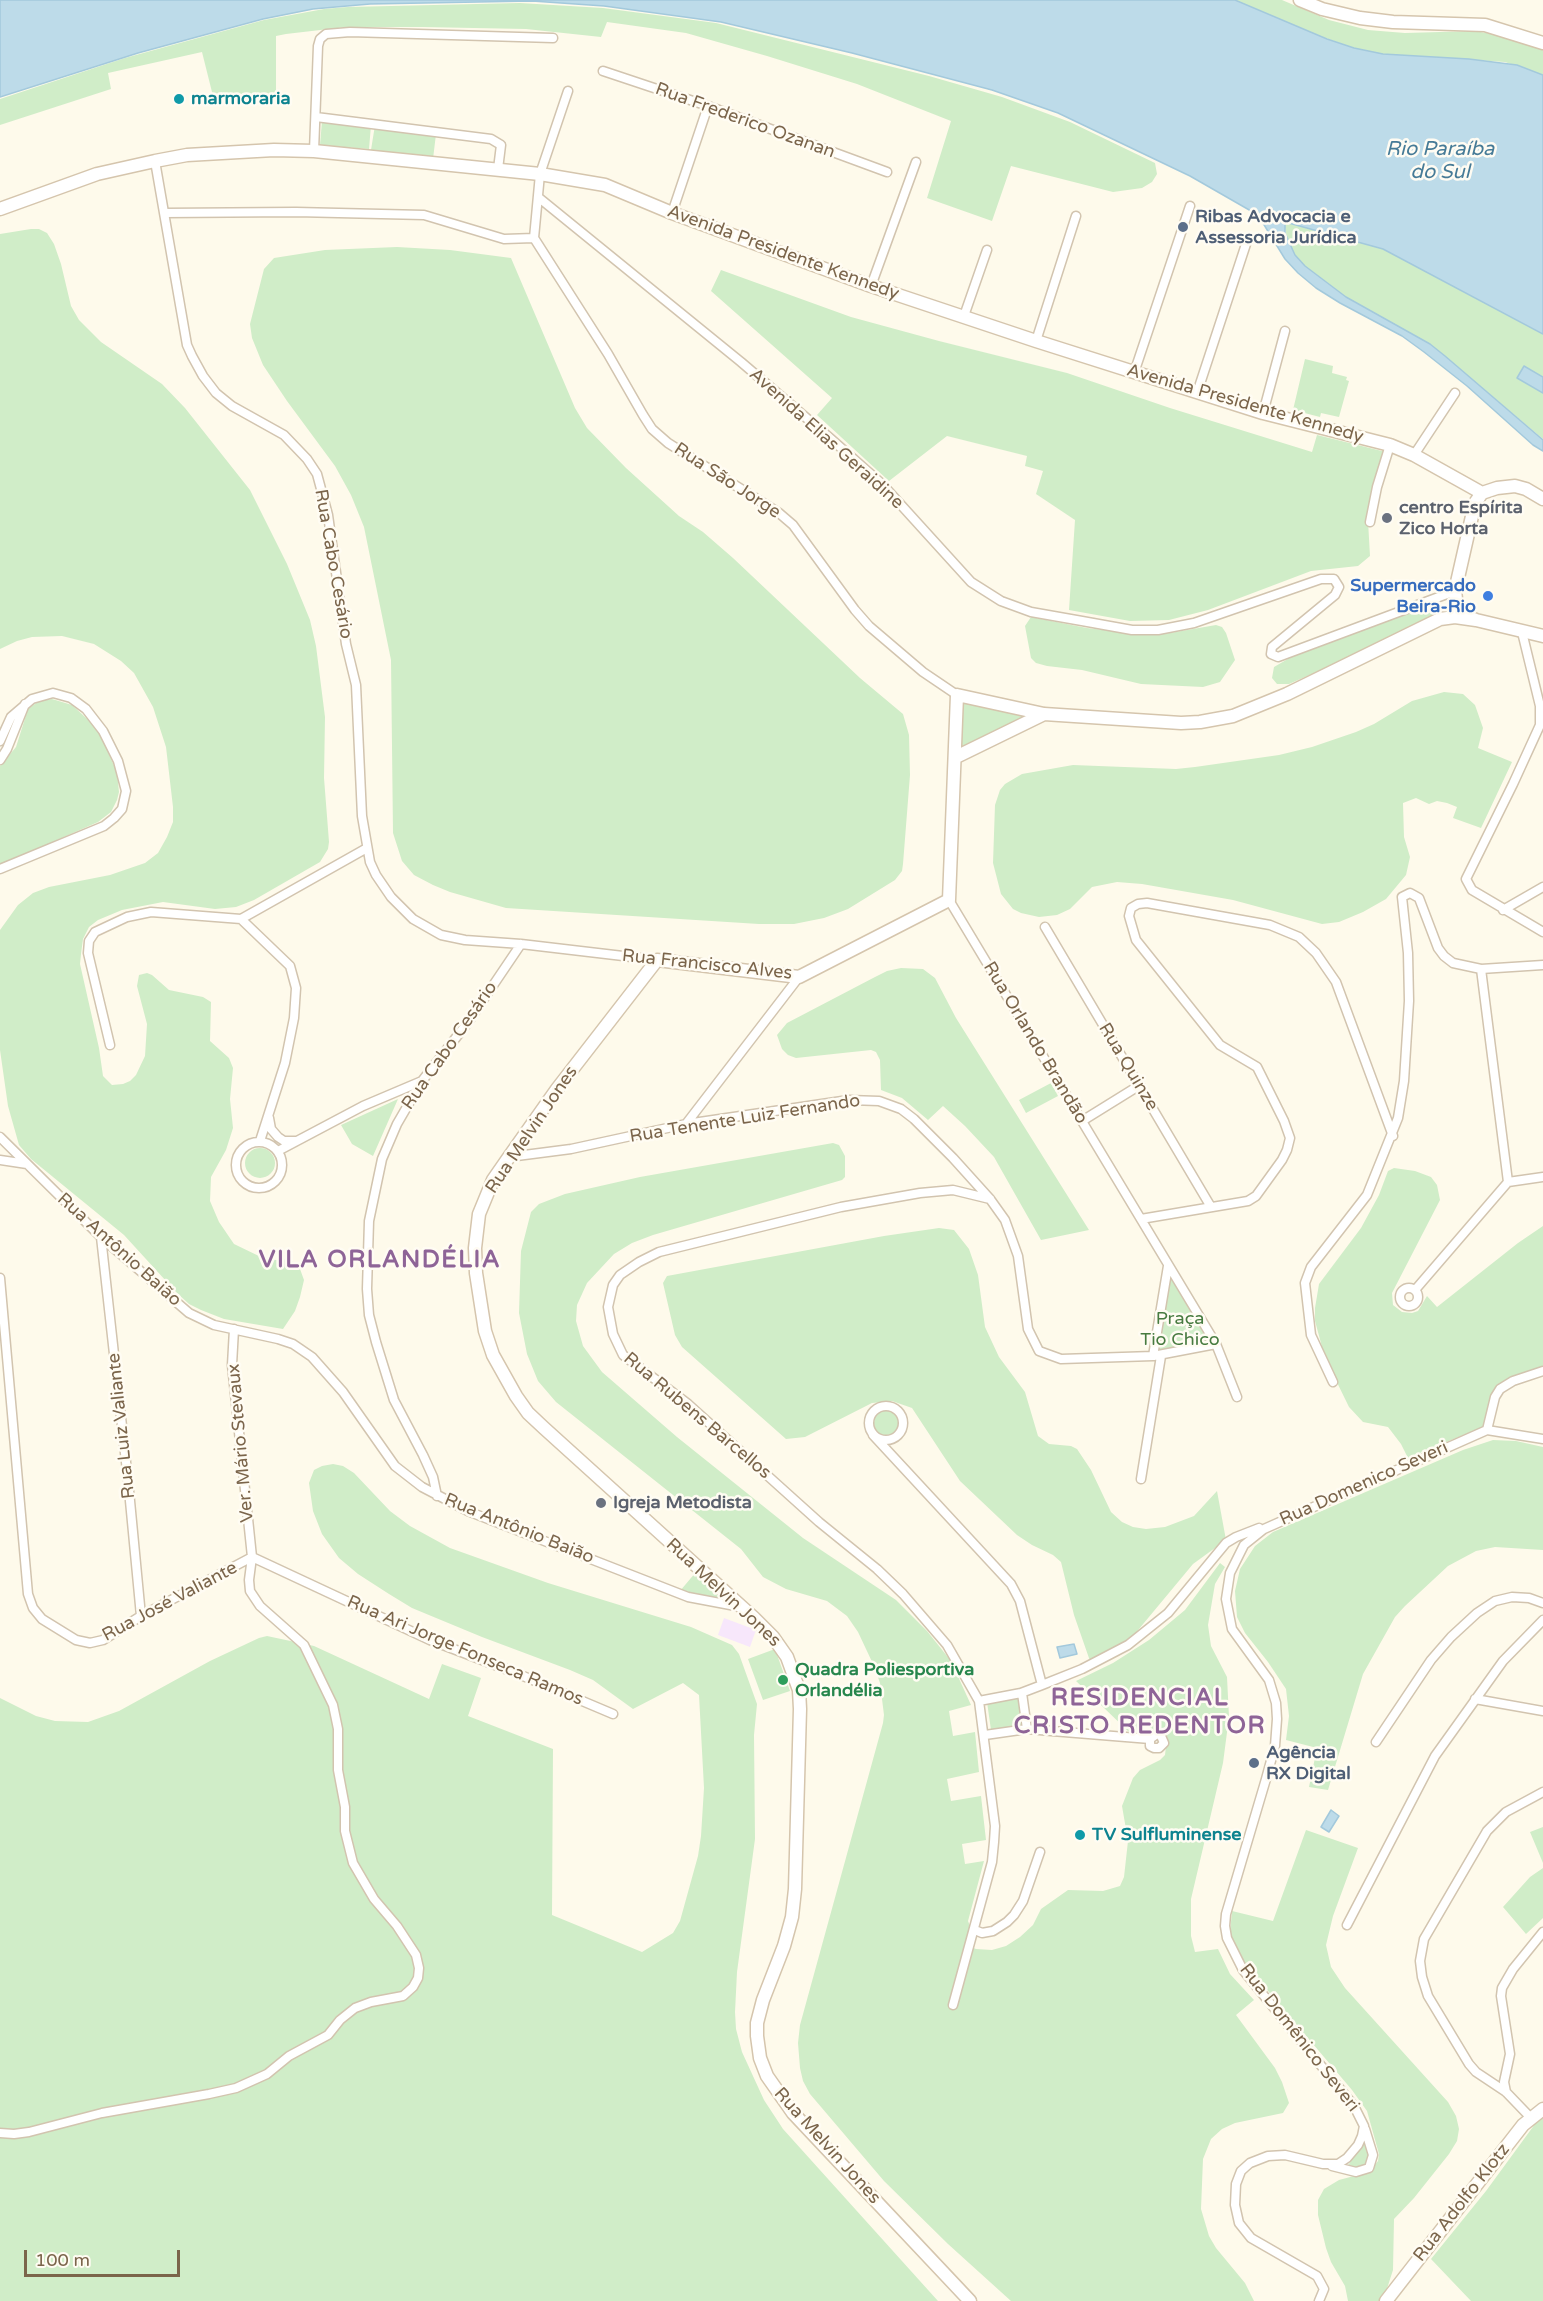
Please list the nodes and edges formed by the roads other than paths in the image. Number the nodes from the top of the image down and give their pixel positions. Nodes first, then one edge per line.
1 (1300, 0) edge
2 (553, 38) dead end
3 (1543, 43) edge
4 (603, 71) dead end
5 (568, 91) dead end
6 (708, 106) junction
7 (316, 117) junction
8 (314, 151) junction
9 (155, 160) junction
10 (916, 162) dead end
11 (498, 170) junction
12 (887, 172) dead end
13 (540, 174) junction
14 (537, 197) junction
15 (1190, 206) dead end
16 (0, 209) edge
17 (164, 213) junction
18 (672, 213) junction
19 (1077, 216) dead end
20 (534, 238) junction
21 (1248, 238) dead end
22 (987, 250) dead end
23 (871, 286) junction
24 (964, 316) junction
25 (1285, 331) dead end
26 (1036, 341) junction
27 (1134, 373) junction
28 (1197, 393) junction
29 (1455, 393) dead end
30 (1263, 413) junction
31 (1390, 445) junction
32 (1414, 455) junction
33 (1482, 494) junction
34 (1543, 499) edge
35 (1370, 522) dead end
36 (1455, 592) junction
37 (1476, 620) junction
38 (1425, 626) junction
39 (1521, 632) junction
40 (1543, 636) edge
41 (957, 695) junction
42 (25, 704) junction
43 (1044, 714) junction
44 (0, 741) edge
45 (956, 758) junction
46 (0, 760) edge
47 (367, 848) junction
48 (0, 869) edge
49 (1543, 887) edge
50 (948, 900) junction
51 (1503, 910) junction
52 (241, 919) junction
53 (1045, 927) dead end
54 (1543, 932) edge
55 (521, 944) junction
56 (657, 960) junction
57 (1543, 966) edge
58 (1481, 969) junction
59 (799, 977) junction
60 (110, 1045) dead end
61 (422, 1081) junction
62 (1140, 1086) junction
63 (268, 1117) junction
64 (1082, 1121) junction
65 (686, 1124) junction
66 (1392, 1136) junction
67 (0, 1137) edge
68 (299, 1140) junction
69 (260, 1141) junction
70 (278, 1151) junction
71 (509, 1157) junction
72 (0, 1160) edge
73 (27, 1164) junction
74 (1543, 1177) edge
75 (1508, 1182) junction
76 (990, 1199) junction
77 (1211, 1208) junction
78 (1141, 1219) junction
79 (101, 1237) junction
80 (1168, 1266) junction
81 (0, 1278) edge
82 (1415, 1290) dead end
83 (234, 1329) junction
84 (1216, 1344) junction
85 (1157, 1356) junction
86 (1543, 1371) edge
87 (1333, 1382) dead end
88 (1238, 1397) dead end
89 (1487, 1430) junction
90 (873, 1435) junction
91 (1543, 1439) edge
92 (1141, 1479) dead end
93 (437, 1496) junction
94 (1278, 1522) junction
95 (1244, 1545) joint
96 (1219, 1551) junction
97 (252, 1557) junction
98 (1236, 1557) junction
99 (1543, 1603) edge
100 (741, 1607) junction
101 (141, 1616) junction
102 (1543, 1620) edge
103 (1042, 1685) junction
104 (1022, 1693) junction
105 (1475, 1699) junction
106 (979, 1701) junction
107 (1543, 1711) edge
108 (613, 1714) dead end
109 (1027, 1730) junction
110 (985, 1735) junction
111 (1150, 1739) dead end
112 (1376, 1742) dead end
113 (1543, 1792) edge
114 (1040, 1852) dead end
115 (1347, 1925) dead end
116 (975, 1930) junction
117 (1543, 1932) edge
118 (953, 2005) dead end
119 (1507, 2071) junction
120 (1486, 2079) junction
121 (1506, 2092) junction
122 (1543, 2109) edge
123 (1531, 2118) junction
124 (1364, 2126) junction
125 (0, 2133) edge
126 (1323, 2164) junction
127 (970, 2301) edge
128 (1319, 2301) edge
129 (1386, 2301) edge

1 - 3 street
2 - 7 street
4 - 6 street, Rua Frederico Ozanan
5 - 13 street
6 - 12 street, Rua Frederico Ozanan
6 - 18 street
7 - 8 street
7 - 11 street
8 - 9 street, Avenida Presidente Kennedy
8 - 11 street, Avenida Presidente Kennedy
9 - 16 street, Avenida Presidente Kennedy
9 - 17 street, Rua Cabo Cesário
10 - 23 street
11 - 13 street, Avenida Presidente Kennedy
13 - 14 street
13 - 18 street, Avenida Presidente Kennedy
14 - 20 street
14 - 36 street, Avenida Elias Geraidine
15 - 27 street
17 - 20 street
17 - 47 street, Rua Cabo Cesário
18 - 23 street, Avenida Presidente Kennedy
19 - 26 street
20 - 41 street, Rua São Jorge
21 - 28 street
22 - 24 street
23 - 24 street, Avenida Presidente Kennedy
24 - 26 street, Avenida Presidente Kennedy
25 - 30 street
26 - 27 street, Avenida Presidente Kennedy
27 - 28 street, Avenida Presidente Kennedy
28 - 30 street, Avenida Presidente Kennedy
29 - 32 street
30 - 31 street, Avenida Presidente Kennedy
31 - 32 street, Avenida Presidente Kennedy
31 - 35 street
32 - 33 street, Avenida Presidente Kennedy
33 - 34 street
33 - 36 street
36 - 37 street
36 - 38 street
37 - 38 street
37 - 39 street
38 - 43 street
39 - 40 street
39 - 51 street
41 - 43 street
41 - 45 street
42 - 44 street
42 - 46 street
42 - 48 street
43 - 45 street
45 - 50 street
47 - 52 street
47 - 55 street, Rua Cabo Cesário
49 - 51 street
50 - 59 street, Rua Francisco Alves
50 - 64 street, Rua Orlando Brandão
51 - 54 street
52 - 60 street
52 - 63 street
53 - 62 street, Rua Quinze
55 - 56 street, Rua Francisco Alves
55 - 61 street, Rua Cabo Cesário
56 - 59 street, Rua Francisco Alves
56 - 71 street, Rua Melvin Jones
57 - 58 street
58 - 66 street
58 - 75 street
59 - 65 street
61 - 68 street
61 - 93 street, Rua Cabo Cesário
62 - 64 street
62 - 77 street, Rua Quinze
63 - 68 street
63 - 69 street
64 - 78 street, Rua Orlando Brandão
65 - 71 street, Rua Tenente Luiz Fernando
65 - 76 street, Rua Tenente Luiz Fernando
66 - 77 street
66 - 87 street
67 - 73 street, Rua Antônio Baião
68 - 70 street
69 - 70 street
69 - 70 street
71 - 100 street, Rua Melvin Jones
72 - 73 street
73 - 79 street, Rua Antônio Baião
74 - 75 street
75 - 82 street
76 - 85 street, Rua Tenente Luiz Fernando
76 - 106 street, Rua Rubens Barcellos
77 - 78 street
78 - 80 street, Rua Orlando Brandão
79 - 83 street, Rua Antônio Baião
79 - 101 street, Rua Luiz Valiante
80 - 84 street, Rua Orlando Brandão
80 - 85 street
81 - 101 street, Rua José Valiante
83 - 93 street, Rua Antônio Baião
83 - 97 street, Ver. Mário Stevaux
84 - 85 street
84 - 88 street, Rua Orlando Brandão
85 - 92 street
86 - 89 street
89 - 91 street
89 - 94 street, Rua Domenico Severi
90 - 90 street
90 - 103 street
93 - 100 street, Rua Antônio Baião
94 - 95 street, Rua Domenico Severi
94 - 96 street
95 - 98 street, Rua Domênico Severi
96 - 98 street
96 - 103 street
97 - 101 street, Rua José Valiante
97 - 108 street, Rua Ari Jorge Fonseca Ramos
97 - 125 street, Ver. Mário Stevaux
98 - 124 street, Rua Domênico Severi
99 - 112 street
100 - 127 street, Rua Melvin Jones
102 - 105 street
103 - 104 street
104 - 106 street
104 - 109 street
105 - 107 street
105 - 115 street
106 - 110 street, Rua Rubens Barcellos
109 - 110 street
109 - 111 street
110 - 116 street, Rua Rubens Barcellos
113 - 120 street
114 - 116 street
116 - 118 street, Rua Rubens Barcellos
117 - 119 street
119 - 120 street
119 - 121 street
120 - 121 street
121 - 123 street
122 - 123 street, Rua Adolfo Klotz
123 - 129 street, Rua Adolfo Klotz
124 - 126 street, Rua Domênico Severi
124 - 126 street, Rua Domênico Severi
126 - 128 street, Rua Domênico Severi

